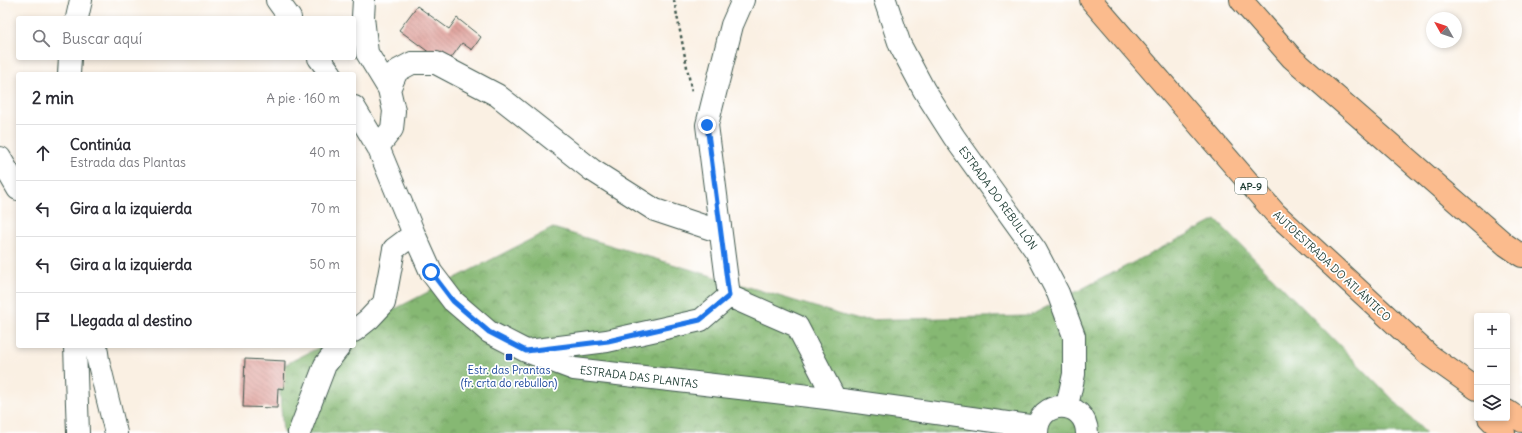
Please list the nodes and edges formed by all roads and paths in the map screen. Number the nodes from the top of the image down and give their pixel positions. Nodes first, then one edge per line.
1 (81, 0) edge
2 (277, 0) edge
3 (364, 0) edge
4 (674, 0) edge
5 (743, 0) edge
6 (885, 0) edge
7 (1091, 0) edge
8 (1241, 0) edge
9 (77, 16) edge
10 (289, 16) edge
11 (70, 60) edge
12 (320, 60) edge
13 (69, 72) edge
14 (330, 72) edge
15 (389, 89) junction
16 (356, 110) edge
17 (707, 125) junction
18 (378, 147) junction
19 (0, 158) edge
20 (16, 186) edge
21 (720, 229) junction
22 (414, 234) junction
23 (1522, 256) edge
24 (729, 296) junction
25 (356, 329) edge
26 (75, 348) edge
27 (96, 348) edge
28 (338, 348) edge
29 (526, 351) junction
30 (1429, 355) junction
31 (1474, 387) edge
32 (835, 399) junction
33 (1474, 402) edge
34 (1067, 406) junction
35 (1510, 413) edge
36 (1492, 421) edge
37 (1522, 421) edge
38 (1037, 430) edge
39 (78, 433) edge
40 (116, 433) edge
41 (299, 433) edge
42 (1087, 433) edge
43 (1504, 433) edge

1 - 9 street
2 - 10 street
3 - 15 street
4 - 17 path
5 - 17 street
6 - 34 street, ESTRADA DO REBULLÓN
7 - 30 highway, AUTOESTRADA DO ATLÁNTICO / AP-9
8 - 23 highway
11 - 13 street
12 - 14 street
15 - 18 street
15 - 21 street
16 - 18 street, ESTRADA DAS PLANTAS
17 - 21 street
18 - 22 street, ESTRADA DAS PLANTAS
19 - 20 street
21 - 24 street
22 - 25 street
22 - 29 street, ESTRADA DAS PLANTAS
24 - 29 street
24 - 32 street
26 - 39 street
27 - 40 street
28 - 41 street
29 - 32 street, ESTRADA DAS PLANTAS
30 - 31 highway, AUTOESTRADA DO ATLÁNTICO / AP-9
30 - 33 highway
32 - 38 street, ESTRADA DAS PLANTAS
34 - 38 street
34 - 42 street
35 - 37 highway
36 - 43 highway

